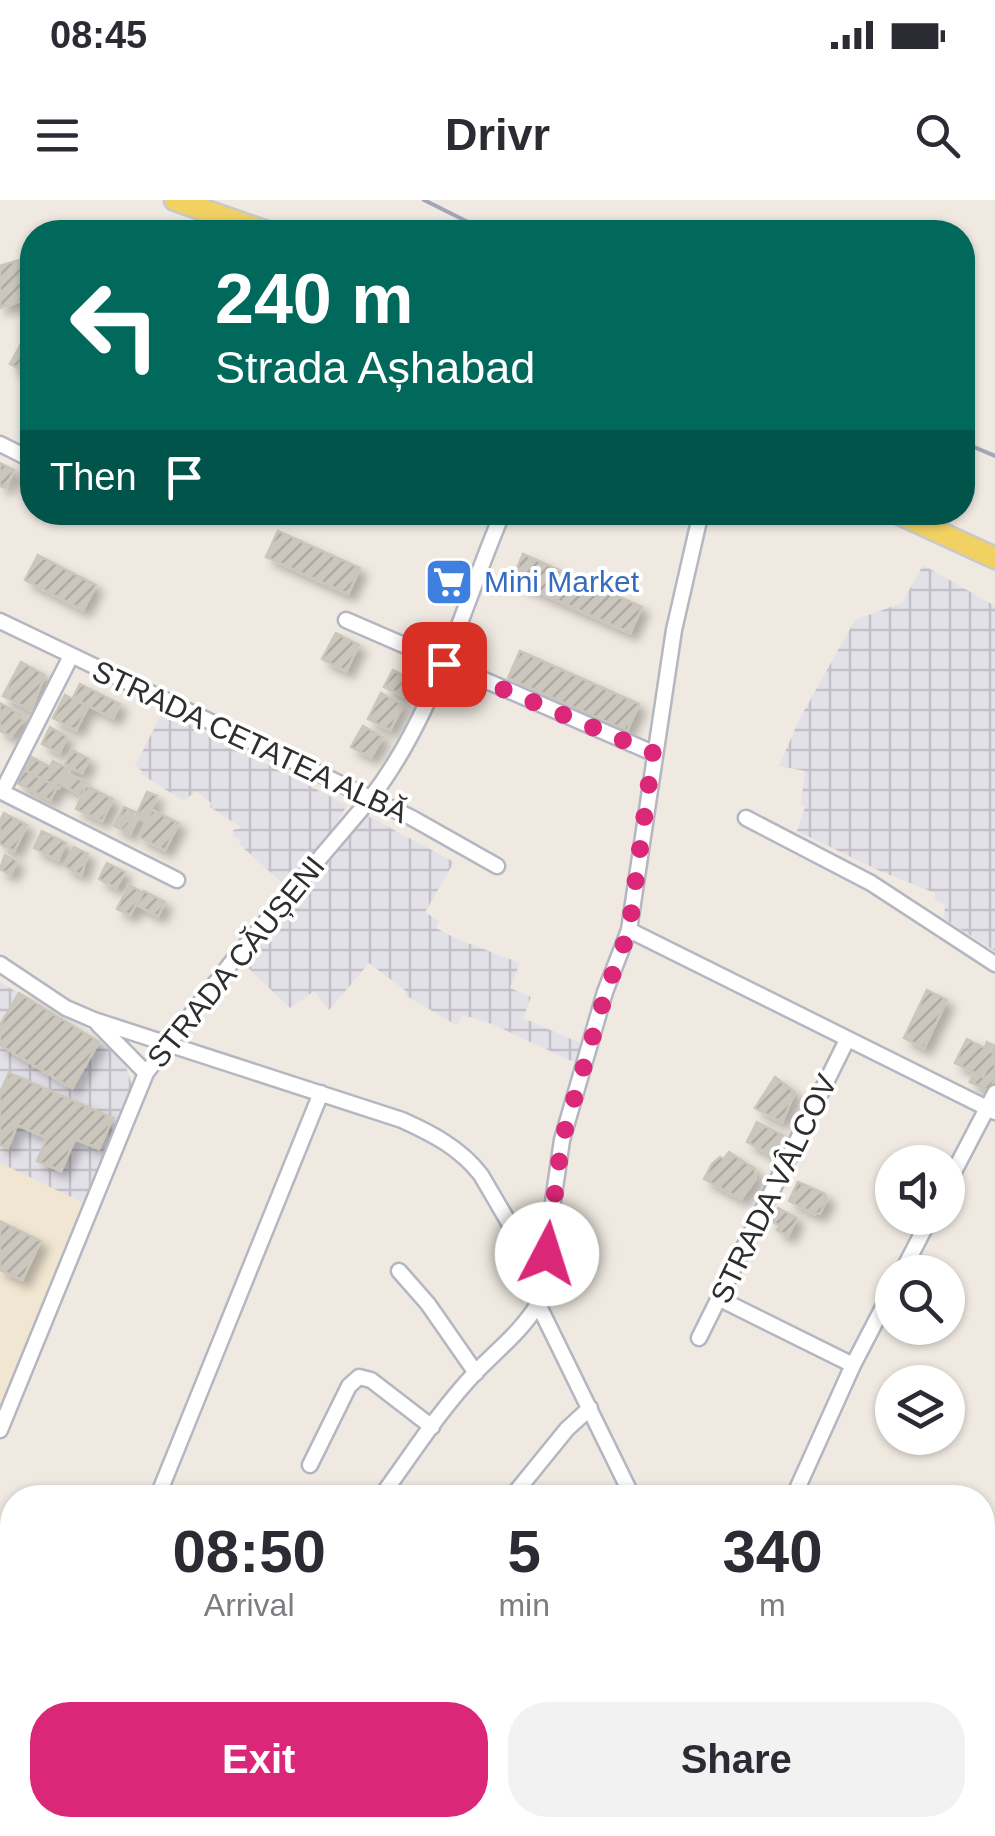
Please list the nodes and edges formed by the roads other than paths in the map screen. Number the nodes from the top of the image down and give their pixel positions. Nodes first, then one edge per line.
1 (175, 200) edge
2 (232, 220) edge
3 (499, 525) edge
4 (698, 525) edge
5 (923, 525) edge
6 (995, 558) edge
7 (346, 620) dead end
8 (0, 622) edge
9 (70, 658) junction
10 (444, 664) junction
11 (653, 753) junction
12 (1, 792) edge
13 (370, 799) junction
14 (746, 818) dead end
15 (497, 866) dead end
16 (177, 880) dead end
17 (629, 930) junction
18 (0, 964) edge
19 (995, 964) edge
20 (94, 1020) junction
21 (847, 1040) junction
22 (166, 1044) junction
23 (146, 1073) junction
24 (321, 1092) junction
25 (995, 1093) edge
26 (990, 1109) edge
27 (965, 1153) edge
28 (399, 1271) dead end
29 (543, 1281) junction
30 (720, 1299) junction
31 (538, 1304) junction
32 (875, 1323) edge
33 (699, 1338) dead end
34 (853, 1365) junction
35 (476, 1373) junction
36 (590, 1408) junction
37 (432, 1427) junction
38 (0, 1430) edge
39 (310, 1465) dead end
40 (162, 1485) edge
41 (390, 1485) edge
42 (521, 1485) edge
43 (627, 1485) edge
44 (800, 1485) edge

1 - 2 main road
3 - 10 street, STRADA CĂUȘENI
4 - 11 street
5 - 6 main road
7 - 10 street
8 - 9 street, STRADA CETATEA ALBĂ
9 - 12 street
9 - 13 street, STRADA CETATEA ALBĂ
10 - 11 street
10 - 13 street, STRADA CĂUȘENI
11 - 17 street
12 - 16 street
13 - 15 street, STRADA CETATEA ALBĂ
13 - 22 street, STRADA CĂUȘENI
14 - 19 street
17 - 21 street
17 - 29 street
18 - 20 street
20 - 22 street
20 - 23 street
21 - 26 street
21 - 30 street, STRADA VÂLCOV
22 - 23 street, STRADA CĂUȘENI
22 - 24 street
23 - 38 street, STRADA CĂUȘENI
24 - 29 street
24 - 40 street
25 - 26 street
26 - 27 street
28 - 35 street
29 - 31 street
30 - 33 street, STRADA VÂLCOV
30 - 34 street
31 - 35 street
31 - 36 street
32 - 34 street
34 - 44 street
35 - 37 street
36 - 42 street
36 - 43 street
37 - 39 street
37 - 41 street

